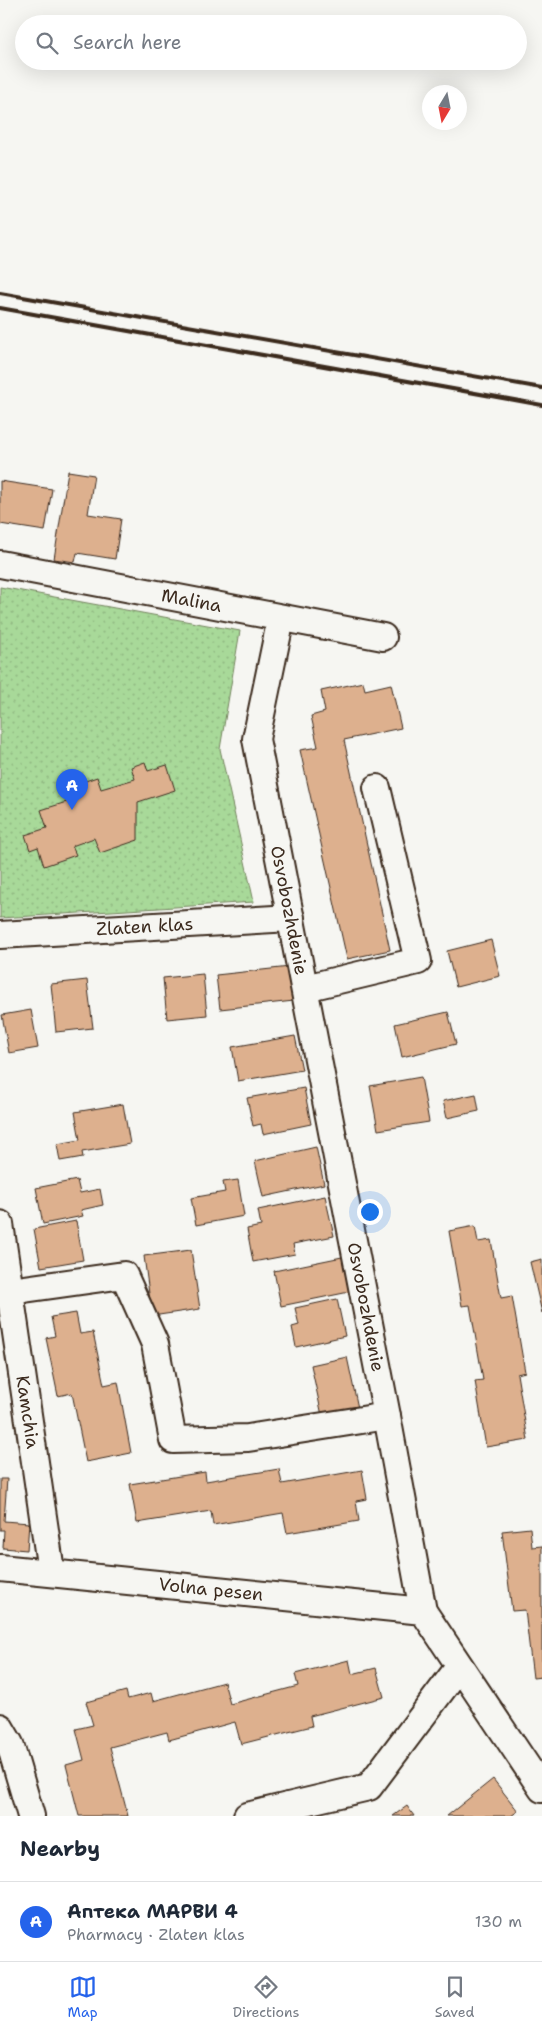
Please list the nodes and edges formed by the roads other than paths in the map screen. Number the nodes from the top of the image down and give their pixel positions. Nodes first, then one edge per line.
1 (0, 564) edge
2 (281, 618) junction
3 (383, 637) dead end
4 (377, 788) dead end
5 (290, 918) junction
6 (0, 936) edge
7 (305, 988) junction
8 (0, 1224) edge
9 (10, 1291) junction
10 (387, 1416) junction
11 (0, 1568) edge
12 (51, 1572) junction
13 (423, 1611) junction
14 (459, 1667) junction
15 (0, 1727) edge
16 (542, 1789) edge
17 (289, 1811) edge
18 (31, 1816) edge
19 (247, 1816) edge

1 - 2 street, Malina
2 - 3 street, Malina
2 - 5 street, Osvobozhdenie
4 - 7 street
5 - 6 street, Zlaten klas
5 - 7 street, Osvobozhdenie
7 - 10 street, Osvobozhdenie
8 - 9 street, Kamchia
9 - 10 street
9 - 12 street, Kamchia
10 - 13 street, Osvobozhdenie
11 - 12 street, Volna pesen
12 - 13 street, Volna pesen
13 - 14 street, Osvobozhdenie
14 - 16 street, Osvobozhdenie
14 - 17 street
15 - 18 street
17 - 19 street

